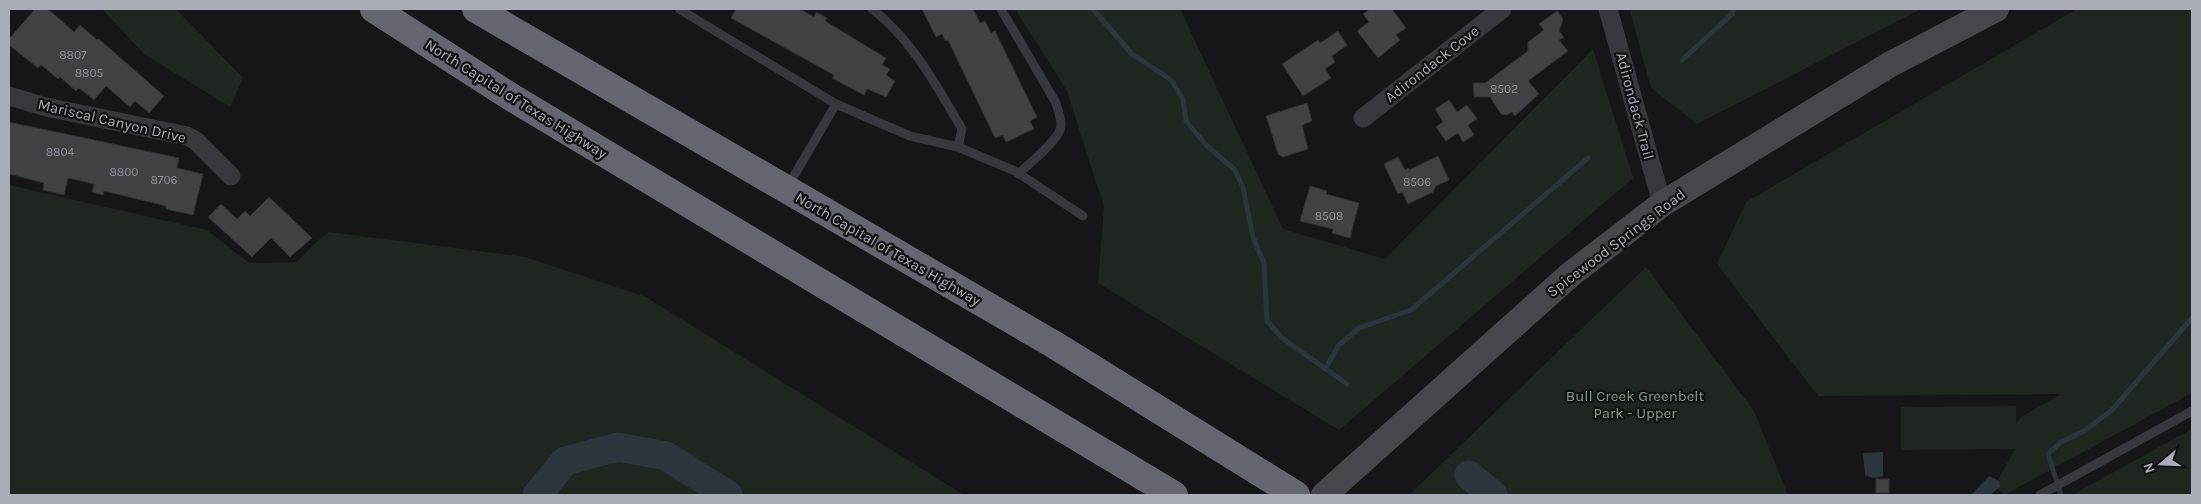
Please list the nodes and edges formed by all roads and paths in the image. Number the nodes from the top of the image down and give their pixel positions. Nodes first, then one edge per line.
1 (374, 9) edge
2 (476, 9) edge
3 (679, 9) edge
4 (872, 9) edge
5 (1001, 9) edge
6 (1502, 9) edge
7 (1608, 9) edge
8 (1996, 9) edge
9 (9, 96) edge
10 (836, 104) junction
11 (1363, 118) dead end
12 (958, 147) junction
13 (1018, 174) junction
14 (231, 176) dead end
15 (786, 191) junction
16 (1662, 204) junction
17 (1083, 216) dead end
18 (2192, 410) edge
19 (1174, 495) edge
20 (1296, 495) edge
21 (1324, 495) edge
22 (2040, 495) edge

1 - 19 highway, North Capital of Texas Highway
2 - 15 highway, North Capital of Texas Highway
3 - 10 lane
4 - 12 lane
5 - 13 lane
6 - 11 street, Adirondack Cove
7 - 16 street, Adirondack Trail
8 - 16 main road, Spicewood Springs Road
9 - 14 street, Mariscal Canyon Drive
10 - 12 lane
10 - 15 lane
12 - 13 lane
13 - 17 lane
15 - 20 highway, North Capital of Texas Highway
16 - 21 main road, Spicewood Springs Road
18 - 22 lane

